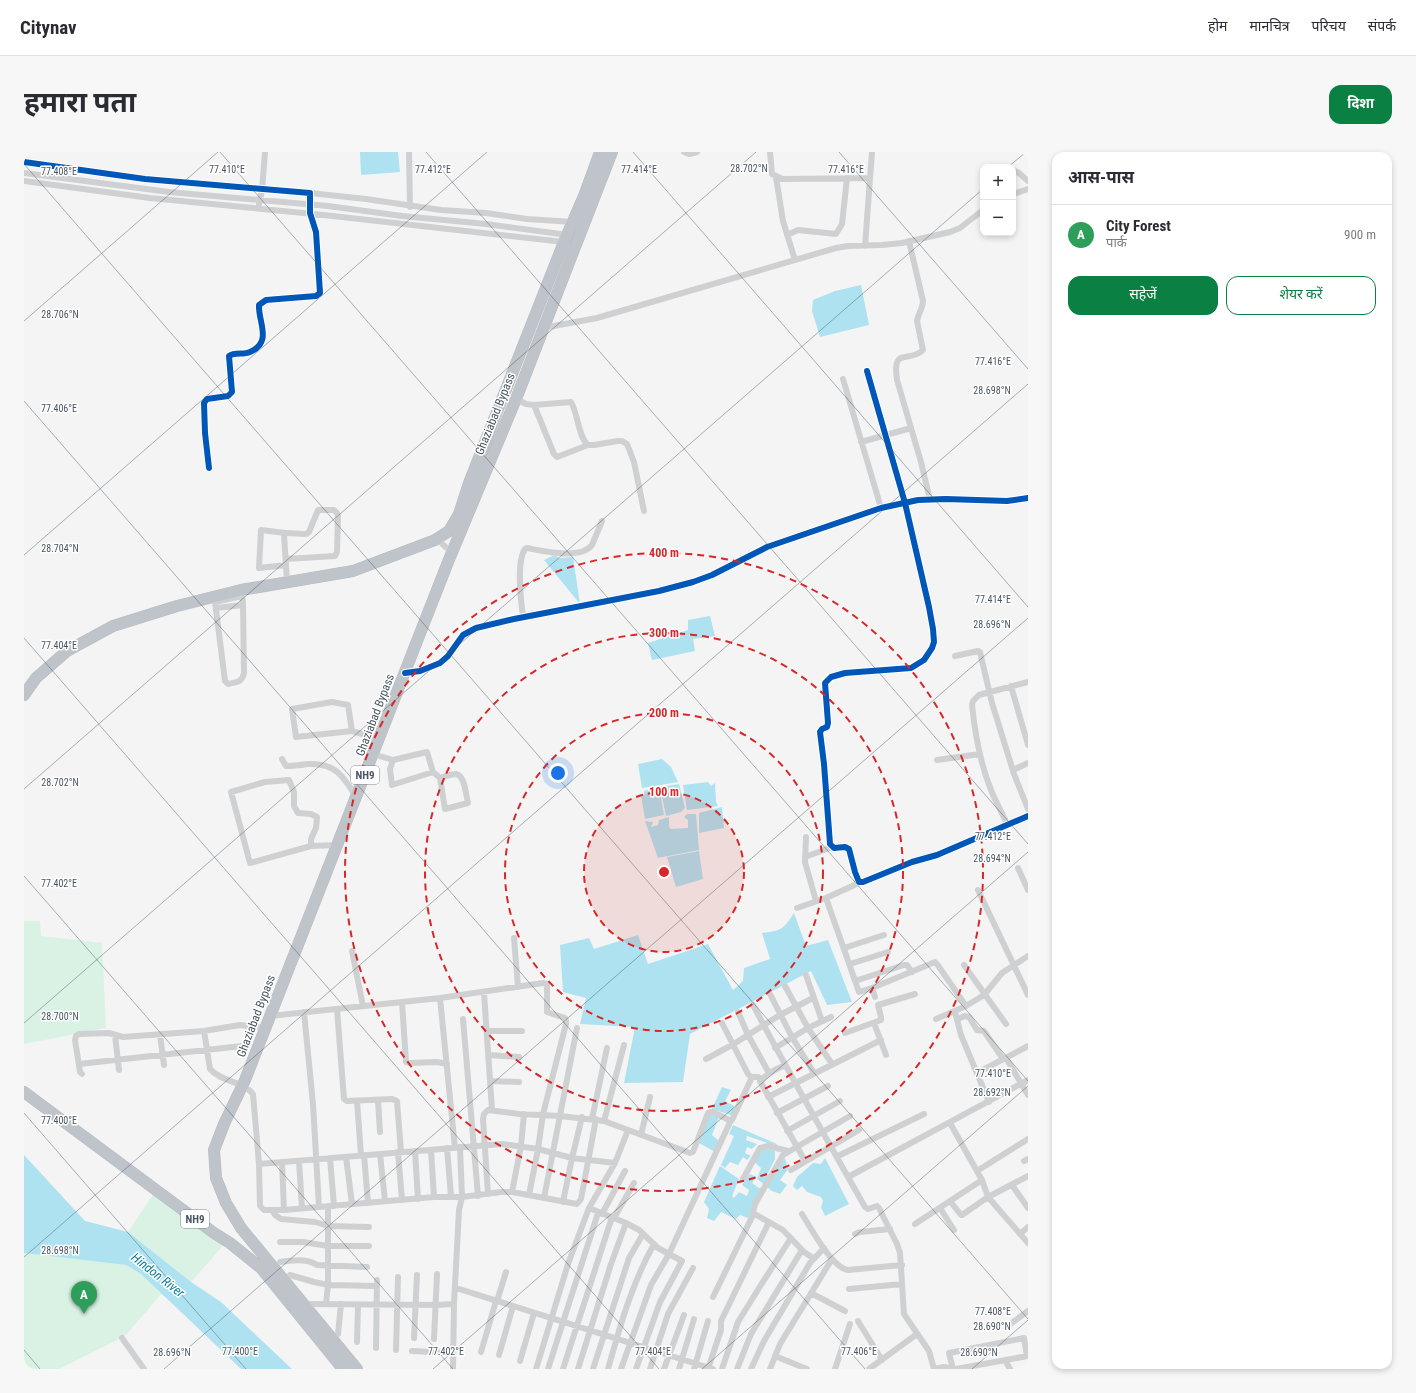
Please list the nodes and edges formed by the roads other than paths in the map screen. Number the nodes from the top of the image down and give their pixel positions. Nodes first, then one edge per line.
1 (265, 152) edge
2 (409, 152) edge
3 (600, 152) edge
4 (612, 152) edge
5 (684, 152) edge
6 (697, 152) edge
7 (770, 152) edge
8 (872, 152) edge
9 (24, 162) edge
10 (1016, 172) edge
11 (24, 173) edge
12 (776, 177) junction
13 (847, 178) junction
14 (870, 178) junction
15 (24, 181) edge
16 (1028, 181) edge
17 (1028, 189) edge
18 (261, 193) junction
19 (1016, 193) edge
20 (310, 198) junction
21 (410, 207) junction
22 (258, 208) junction
23 (980, 212) edge
24 (310, 213) junction
25 (572, 222) junction
26 (787, 234) junction
27 (566, 238) junction
28 (909, 241) junction
29 (864, 246) junction
30 (794, 260) junction
31 (543, 328) junction
32 (868, 371) dead end
33 (844, 379) dead end
34 (516, 399) junction
35 (534, 405) junction
36 (911, 428) junction
37 (885, 435) junction
38 (861, 442) junction
39 (588, 445) junction
40 (209, 468) dead end
41 (1028, 498) edge
42 (930, 500) junction
43 (905, 503) junction
44 (881, 508) junction
45 (644, 511) dead end
46 (602, 521) dead end
47 (285, 533) junction
48 (437, 539) junction
49 (452, 553) junction
50 (286, 562) junction
51 (287, 581) junction
52 (242, 593) junction
53 (215, 602) junction
54 (227, 603) junction
55 (243, 605) junction
56 (523, 617) junction
57 (954, 656) dead end
58 (405, 673) junction
59 (1028, 682) edge
60 (1011, 686) junction
61 (989, 692) junction
62 (24, 695) edge
63 (352, 731) junction
64 (379, 739) junction
65 (1028, 745) edge
66 (373, 754) junction
67 (980, 754) junction
68 (282, 759) dead end
69 (393, 760) junction
70 (937, 760) dead end
71 (1028, 763) edge
72 (1013, 770) junction
73 (433, 772) junction
74 (440, 778) junction
75 (356, 797) junction
76 (1028, 809) edge
77 (1028, 816) edge
78 (1008, 824) junction
79 (806, 837) dead end
80 (338, 845) junction
81 (310, 846) junction
82 (832, 847) junction
83 (805, 857) junction
84 (1018, 868) dead end
85 (861, 882) junction
86 (978, 890) dead end
87 (1028, 890) edge
88 (826, 898) junction
89 (816, 902) junction
90 (797, 908) dead end
91 (884, 935) dead end
92 (514, 938) dead end
93 (844, 948) junction
94 (352, 951) dead end
95 (888, 952) dead end
96 (1028, 956) edge
97 (850, 964) junction
98 (964, 965) dead end
99 (1014, 966) junction
100 (912, 972) junction
101 (806, 975) dead end
102 (855, 981) junction
103 (785, 986) dead end
104 (518, 987) junction
105 (872, 988) junction
106 (484, 992) junction
107 (770, 994) dead end
108 (915, 994) dead end
109 (984, 995) junction
110 (1028, 995) edge
111 (875, 996) dead end
112 (440, 998) junction
113 (813, 998) junction
114 (402, 1002) junction
115 (754, 1004) dead end
116 (363, 1006) junction
117 (797, 1006) junction
118 (966, 1006) junction
119 (337, 1009) junction
120 (304, 1012) junction
121 (738, 1012) dead end
122 (955, 1012) junction
123 (780, 1015) junction
124 (270, 1016) junction
125 (831, 1017) dead end
126 (463, 1019) dead end
127 (936, 1019) dead end
128 (957, 1020) junction
129 (822, 1021) junction
130 (722, 1023) dead end
131 (874, 1023) junction
132 (1006, 1024) dead end
133 (764, 1025) junction
134 (266, 1028) junction
135 (577, 1028) dead end
136 (808, 1028) junction
137 (204, 1031) junction
138 (487, 1031) junction
139 (522, 1031) dead end
140 (845, 1034) dead end
141 (115, 1035) junction
142 (160, 1035) junction
143 (748, 1035) junction
144 (792, 1037) junction
145 (881, 1040) junction
146 (624, 1045) dead end
147 (732, 1045) junction
148 (242, 1046) dead end
149 (1028, 1046) edge
150 (607, 1048) dead end
151 (776, 1048) junction
152 (206, 1050) junction
153 (162, 1055) junction
154 (489, 1055) junction
155 (886, 1055) dead end
156 (519, 1057) dead end
157 (1004, 1058) junction
158 (706, 1059) dead end
159 (118, 1061) junction
160 (79, 1064) junction
161 (447, 1064) junction
162 (832, 1064) junction
163 (164, 1065) dead end
164 (785, 1065) junction
165 (119, 1070) dead end
166 (814, 1072) junction
167 (769, 1073) junction
168 (977, 1073) junction
169 (82, 1074) dead end
170 (752, 1077) junction
171 (762, 1078) junction
172 (1028, 1080) edge
173 (490, 1081) junction
174 (519, 1082) dead end
175 (794, 1083) junction
176 (1021, 1083) junction
177 (242, 1086) junction
178 (828, 1086) dead end
179 (24, 1092) edge
180 (1028, 1095) edge
181 (768, 1096) junction
182 (650, 1097) dead end
183 (803, 1098) junction
184 (378, 1100) junction
185 (357, 1101) junction
186 (840, 1101) dead end
187 (989, 1102) junction
188 (492, 1110) junction
189 (777, 1113) junction
190 (524, 1114) junction
191 (544, 1114) junction
192 (924, 1114) dead end
193 (560, 1116) junction
194 (814, 1116) junction
195 (850, 1116) dead end
196 (582, 1118) junction
197 (594, 1119) junction
198 (604, 1120) junction
199 (731, 1120) junction
200 (950, 1123) junction
201 (628, 1130) junction
202 (859, 1130) dead end
203 (787, 1131) junction
204 (380, 1132) dead end
205 (823, 1132) junction
206 (641, 1135) junction
207 (1028, 1138) edge
208 (485, 1145) junction
209 (474, 1146) junction
210 (521, 1146) junction
211 (832, 1146) junction
212 (797, 1147) junction
213 (448, 1148) junction
214 (458, 1148) junction
215 (538, 1149) junction
216 (430, 1150) junction
217 (415, 1151) junction
218 (788, 1151) junction
219 (399, 1152) junction
220 (553, 1152) junction
221 (380, 1154) junction
222 (362, 1155) junction
223 (838, 1156) junction
224 (346, 1157) junction
225 (330, 1158) junction
226 (572, 1158) junction
227 (316, 1159) junction
228 (589, 1160) junction
229 (299, 1161) junction
230 (805, 1161) junction
231 (282, 1162) junction
232 (615, 1163) junction
233 (259, 1164) junction
234 (791, 1170) dead end
235 (624, 1171) dead end
236 (977, 1171) junction
237 (1028, 1176) edge
238 (848, 1177) junction
239 (743, 1179) dead end
240 (982, 1180) junction
241 (634, 1183) dead end
242 (1012, 1185) junction
243 (512, 1192) junction
244 (488, 1194) junction
245 (529, 1195) junction
246 (451, 1196) junction
247 (478, 1196) junction
248 (434, 1197) junction
249 (462, 1197) junction
250 (988, 1197) junction
251 (544, 1198) junction
252 (418, 1199) junction
253 (402, 1200) junction
254 (950, 1201) junction
255 (385, 1202) junction
256 (563, 1202) junction
257 (368, 1203) junction
258 (352, 1204) junction
259 (331, 1206) junction
260 (319, 1207) junction
261 (302, 1208) junction
262 (588, 1208) junction
263 (940, 1208) junction
264 (1028, 1208) edge
265 (272, 1210) junction
266 (284, 1210) junction
267 (600, 1213) junction
268 (753, 1213) junction
269 (802, 1214) dead end
270 (613, 1218) junction
271 (769, 1222) junction
272 (626, 1223) junction
273 (916, 1224) dead end
274 (239, 1225) junction
275 (328, 1226) junction
276 (369, 1227) dead end
277 (1028, 1227) edge
278 (890, 1229) junction
279 (954, 1230) dead end
280 (643, 1234) junction
281 (855, 1234) dead end
282 (1020, 1234) junction
283 (791, 1238) junction
284 (223, 1239) junction
285 (280, 1242) dead end
286 (1028, 1243) edge
287 (654, 1244) junction
288 (328, 1246) junction
289 (369, 1246) dead end
290 (824, 1248) junction
291 (802, 1250) junction
292 (669, 1254) junction
293 (813, 1258) junction
294 (832, 1259) junction
295 (280, 1262) dead end
296 (902, 1265) junction
297 (328, 1266) junction
298 (367, 1267) dead end
299 (693, 1268) dead end
300 (506, 1272) dead end
301 (437, 1274) dead end
302 (290, 1275) dead end
303 (417, 1275) dead end
304 (398, 1277) dead end
305 (902, 1284) junction
306 (328, 1285) junction
307 (456, 1288) junction
308 (849, 1289) dead end
309 (811, 1293) junction
310 (713, 1297) dead end
311 (496, 1301) junction
312 (303, 1304) junction
313 (326, 1304) junction
314 (341, 1304) junction
315 (454, 1304) junction
316 (358, 1305) junction
317 (377, 1305) junction
318 (397, 1305) junction
319 (416, 1305) junction
320 (436, 1305) junction
321 (513, 1306) junction
322 (845, 1311) dead end
323 (1028, 1311) edge
324 (534, 1313) junction
325 (684, 1315) dead end
326 (551, 1318) junction
327 (694, 1319) dead end
328 (708, 1321) dead end
329 (858, 1321) dead end
330 (563, 1322) junction
331 (850, 1324) dead end
332 (1009, 1325) dead end
333 (577, 1326) junction
334 (590, 1330) junction
335 (338, 1334) dead end
336 (604, 1334) junction
337 (917, 1334) junction
338 (122, 1338) dead end
339 (414, 1338) dead end
340 (434, 1339) dead end
341 (616, 1339) junction
342 (357, 1342) dead end
343 (630, 1343) junction
344 (643, 1347) junction
345 (376, 1348) dead end
346 (396, 1350) dead end
347 (655, 1351) junction
348 (412, 1352) dead end
349 (481, 1352) dead end
350 (453, 1353) junction
351 (500, 1355) dead end
352 (669, 1355) junction
353 (775, 1356) junction
354 (1028, 1356) edge
355 (682, 1359) junction
356 (882, 1360) junction
357 (1005, 1360) junction
358 (520, 1361) dead end
359 (695, 1366) edge
360 (144, 1369) edge
361 (343, 1369) edge
362 (357, 1369) edge
363 (453, 1369) edge
364 (536, 1369) edge
365 (548, 1369) edge
366 (563, 1369) edge
367 (578, 1369) edge
368 (592, 1369) edge
369 (608, 1369) edge
370 (621, 1369) edge
371 (636, 1369) edge
372 (650, 1369) edge
373 (664, 1369) edge
374 (679, 1369) edge
375 (710, 1369) edge
376 (722, 1369) edge
377 (737, 1369) edge
378 (751, 1369) edge
379 (770, 1369) edge
380 (807, 1369) edge
381 (834, 1369) edge
382 (869, 1369) edge
383 (934, 1369) edge
384 (953, 1369) edge
385 (1010, 1369) edge

1 - 18 street
2 - 21 street
3 - 25 highway, Ghaziabad Bypass
4 - 31 highway, Ghaziabad Bypass / NH9
5 - 6 street
7 - 12 street
8 - 14 street
9 - 18 street
10 - 16 street
11 - 18 street
12 - 13 street
12 - 26 street
13 - 14 street
13 - 26 street
14 - 29 street
15 - 22 street
17 - 19 street
18 - 20 street
18 - 20 street
18 - 22 street
20 - 21 street
20 - 24 street
20 - 27 street
21 - 25 street
22 - 24 street
23 - 28 street
24 - 27 street
24 - 40 street
25 - 27 highway, Ghaziabad Bypass
26 - 30 street
27 - 48 highway, Ghaziabad Bypass
28 - 29 street
28 - 36 street
29 - 30 street
30 - 31 street
31 - 34 highway, Ghaziabad Bypass / NH9
32 - 37 street
33 - 38 street
34 - 35 street
34 - 49 highway, Ghaziabad Bypass / NH9
35 - 39 street
35 - 39 street
36 - 37 street
36 - 42 street
37 - 38 street
37 - 43 street
38 - 44 street
39 - 45 street
41 - 42 street
42 - 43 street
43 - 44 street
43 - 82 street
44 - 56 street
46 - 56 street
47 - 50 street
47 - 50 street
47 - 50 street
48 - 49 street
48 - 51 highway, Ghaziabad Bypass
49 - 58 highway, Ghaziabad Bypass / NH9
50 - 51 street
51 - 52 highway, Ghaziabad Bypass
52 - 53 highway, Ghaziabad Bypass
52 - 54 street
52 - 55 street
53 - 54 street
53 - 55 street
53 - 62 highway, Ghaziabad Bypass
54 - 55 street
56 - 58 street
57 - 61 street
58 - 64 highway, Ghaziabad Bypass / NH9
59 - 60 street
60 - 61 street
60 - 65 street
61 - 67 street
61 - 72 street
63 - 63 street
63 - 64 street
64 - 66 highway, Ghaziabad Bypass / NH9
66 - 69 street
66 - 75 highway, Ghaziabad Bypass / NH9
67 - 70 street
67 - 78 street
68 - 75 street
69 - 73 street
69 - 73 street
71 - 72 street
72 - 76 street
73 - 74 street
74 - 74 street
75 - 80 highway, Ghaziabad Bypass / NH9
77 - 78 street
78 - 85 street
79 - 83 street
80 - 81 street
80 - 124 highway, Ghaziabad Bypass / NH9
81 - 81 street
82 - 83 street
82 - 85 street
83 - 89 street
84 - 87 street
85 - 88 street
86 - 99 street
88 - 89 street
88 - 93 street
89 - 90 street
91 - 93 street
92 - 104 street
93 - 97 street
94 - 116 street
95 - 97 street
96 - 99 street
97 - 102 street
98 - 109 street
99 - 109 street
99 - 110 street
100 - 102 street
100 - 105 street
100 - 118 street
101 - 113 street
102 - 105 street
103 - 117 street
104 - 106 street
104 - 191 street
105 - 111 street
106 - 112 street
106 - 138 street
107 - 123 street
108 - 131 street
109 - 118 street
109 - 132 street
112 - 114 street
112 - 161 street
113 - 117 street
113 - 129 street
114 - 116 street
114 - 161 street
115 - 133 street
116 - 119 street
117 - 123 street
117 - 136 street
118 - 122 street
119 - 120 street
119 - 185 street
120 - 124 street
120 - 227 street
121 - 143 street
122 - 127 street
122 - 128 street
123 - 133 street
123 - 144 street
124 - 134 highway, Ghaziabad Bypass / NH9
125 - 129 street
126 - 209 street
128 - 157 street
128 - 168 street
129 - 136 street
130 - 147 street
131 - 140 street
131 - 145 street
133 - 143 street
133 - 151 street
134 - 137 street
134 - 177 highway, Ghaziabad Bypass / NH9
135 - 193 street
136 - 144 street
136 - 162 street
137 - 142 street
137 - 152 street
138 - 139 street
138 - 154 street
141 - 142 street
141 - 159 street
141 - 160 street
142 - 153 street
143 - 147 street
143 - 167 street
144 - 151 street
144 - 166 street
145 - 155 street
145 - 162 street
146 - 198 street
147 - 158 street
147 - 170 street
148 - 152 street
149 - 157 street
150 - 197 street
151 - 164 street
152 - 153 street
152 - 177 street
153 - 159 street
153 - 163 street
154 - 156 street
154 - 173 street
157 - 168 street
157 - 176 street
159 - 160 street
159 - 165 street
160 - 169 street
161 - 214 street
162 - 166 street
164 - 167 street
164 - 175 street
166 - 175 street
167 - 171 street
168 - 187 street
170 - 171 street
170 - 199 street
171 - 181 street
172 - 176 street
173 - 174 street
173 - 188 street
175 - 181 street
175 - 183 street
176 - 180 street
176 - 187 street
177 - 233 street
177 - 274 highway, Ghaziabad Bypass / NH9
178 - 183 street
179 - 284 highway, NH9
181 - 189 street
182 - 206 street
183 - 189 street
183 - 194 street
184 - 185 street
184 - 204 street
184 - 219 street
185 - 222 street
186 - 194 street
187 - 200 street
188 - 190 street
188 - 208 street
189 - 203 street
190 - 191 street
190 - 210 street
191 - 193 street
191 - 215 street
192 - 223 street
193 - 196 street
193 - 220 street
194 - 203 street
194 - 205 street
195 - 205 street
196 - 197 street
196 - 226 street
197 - 198 street
197 - 228 street
198 - 201 street
199 - 206 street
199 - 292 street
200 - 236 street
200 - 238 street
201 - 206 street
201 - 232 street
202 - 211 street
203 - 212 street
205 - 211 street
205 - 212 street
207 - 236 street
208 - 209 street
208 - 210 street
208 - 244 street
209 - 214 street
209 - 247 street
210 - 215 street
210 - 243 street
211 - 223 street
211 - 230 street
212 - 218 street
212 - 230 street
213 - 214 street
213 - 216 street
213 - 246 street
214 - 249 street
215 - 220 street
215 - 245 street
216 - 217 street
216 - 248 street
217 - 219 street
217 - 252 street
218 - 239 street
218 - 268 street
219 - 221 street
219 - 253 street
220 - 226 street
220 - 251 street
221 - 222 street
221 - 255 street
222 - 224 street
222 - 257 street
223 - 238 street
224 - 225 street
224 - 258 street
225 - 227 street
225 - 259 street
226 - 228 street
226 - 256 street
227 - 229 street
227 - 260 street
228 - 232 street
228 - 256 street
229 - 231 street
229 - 261 street
230 - 234 street
231 - 233 street
231 - 266 street
232 - 262 street
233 - 265 street
235 - 267 street
236 - 240 street
237 - 242 street
238 - 278 street
240 - 250 street
240 - 254 street
241 - 270 street
242 - 250 street
242 - 264 street
243 - 244 street
243 - 245 street
244 - 247 street
245 - 251 street
246 - 248 street
246 - 249 street
247 - 249 street
248 - 252 street
249 - 307 street
250 - 254 street
250 - 282 street
251 - 256 street
252 - 253 street
253 - 255 street
254 - 263 street
255 - 257 street
257 - 258 street
258 - 259 street
259 - 260 street
259 - 275 street
260 - 261 street
261 - 266 street
262 - 267 street
262 - 326 street
263 - 273 street
263 - 279 street
265 - 266 street
265 - 275 street
267 - 270 street
267 - 330 street
268 - 271 street
268 - 310 street
269 - 290 street
270 - 272 street
270 - 333 street
271 - 283 street
271 - 375 street
272 - 280 street
272 - 334 street
274 - 284 highway
274 - 312 highway, Ghaziabad Bypass / NH9
275 - 276 street
275 - 288 street
277 - 282 street
278 - 281 street
278 - 296 street
280 - 287 street
280 - 336 street
282 - 286 street
283 - 291 street
283 - 376 street
284 - 361 highway, NH9
285 - 288 street
287 - 292 street
287 - 341 street
288 - 289 street
288 - 297 street
290 - 293 street
290 - 294 street
291 - 293 street
291 - 377 street
292 - 343 street
292 - 344 street
293 - 378 street
294 - 296 street
294 - 309 street
295 - 297 street
296 - 305 street
297 - 298 street
297 - 306 street
299 - 347 street
300 - 311 street
301 - 320 street
302 - 306 street
303 - 319 street
304 - 318 street
305 - 308 street
305 - 337 street
306 - 313 street
306 - 317 street
307 - 311 street
307 - 315 street
309 - 322 street
309 - 353 street
311 - 321 street
311 - 349 street
312 - 313 street
312 - 362 highway, Ghaziabad Bypass / NH9
313 - 314 street
314 - 316 street
314 - 335 street
315 - 320 street
315 - 350 street
316 - 317 street
316 - 342 street
317 - 318 street
317 - 345 street
318 - 319 street
318 - 346 street
319 - 320 street
319 - 339 street
320 - 340 street
321 - 324 street
321 - 351 street
323 - 332 street
324 - 326 street
324 - 358 street
325 - 352 street
326 - 330 street
326 - 364 street
327 - 355 street
328 - 359 street
329 - 356 street
330 - 333 street
330 - 365 street
331 - 381 street
333 - 334 street
333 - 366 street
334 - 336 street
334 - 367 street
336 - 341 street
336 - 368 street
337 - 356 street
337 - 383 street
338 - 360 street
341 - 343 street
341 - 369 street
343 - 344 street
343 - 370 street
344 - 347 street
344 - 371 street
347 - 352 street
347 - 372 street
348 - 350 street
350 - 363 street
352 - 355 street
352 - 373 street
353 - 379 street
353 - 380 street
354 - 357 street
354 - 384 street
355 - 359 street
355 - 374 street
356 - 382 street
357 - 384 street
357 - 385 street
359 - 375 street
383 - 384 street

